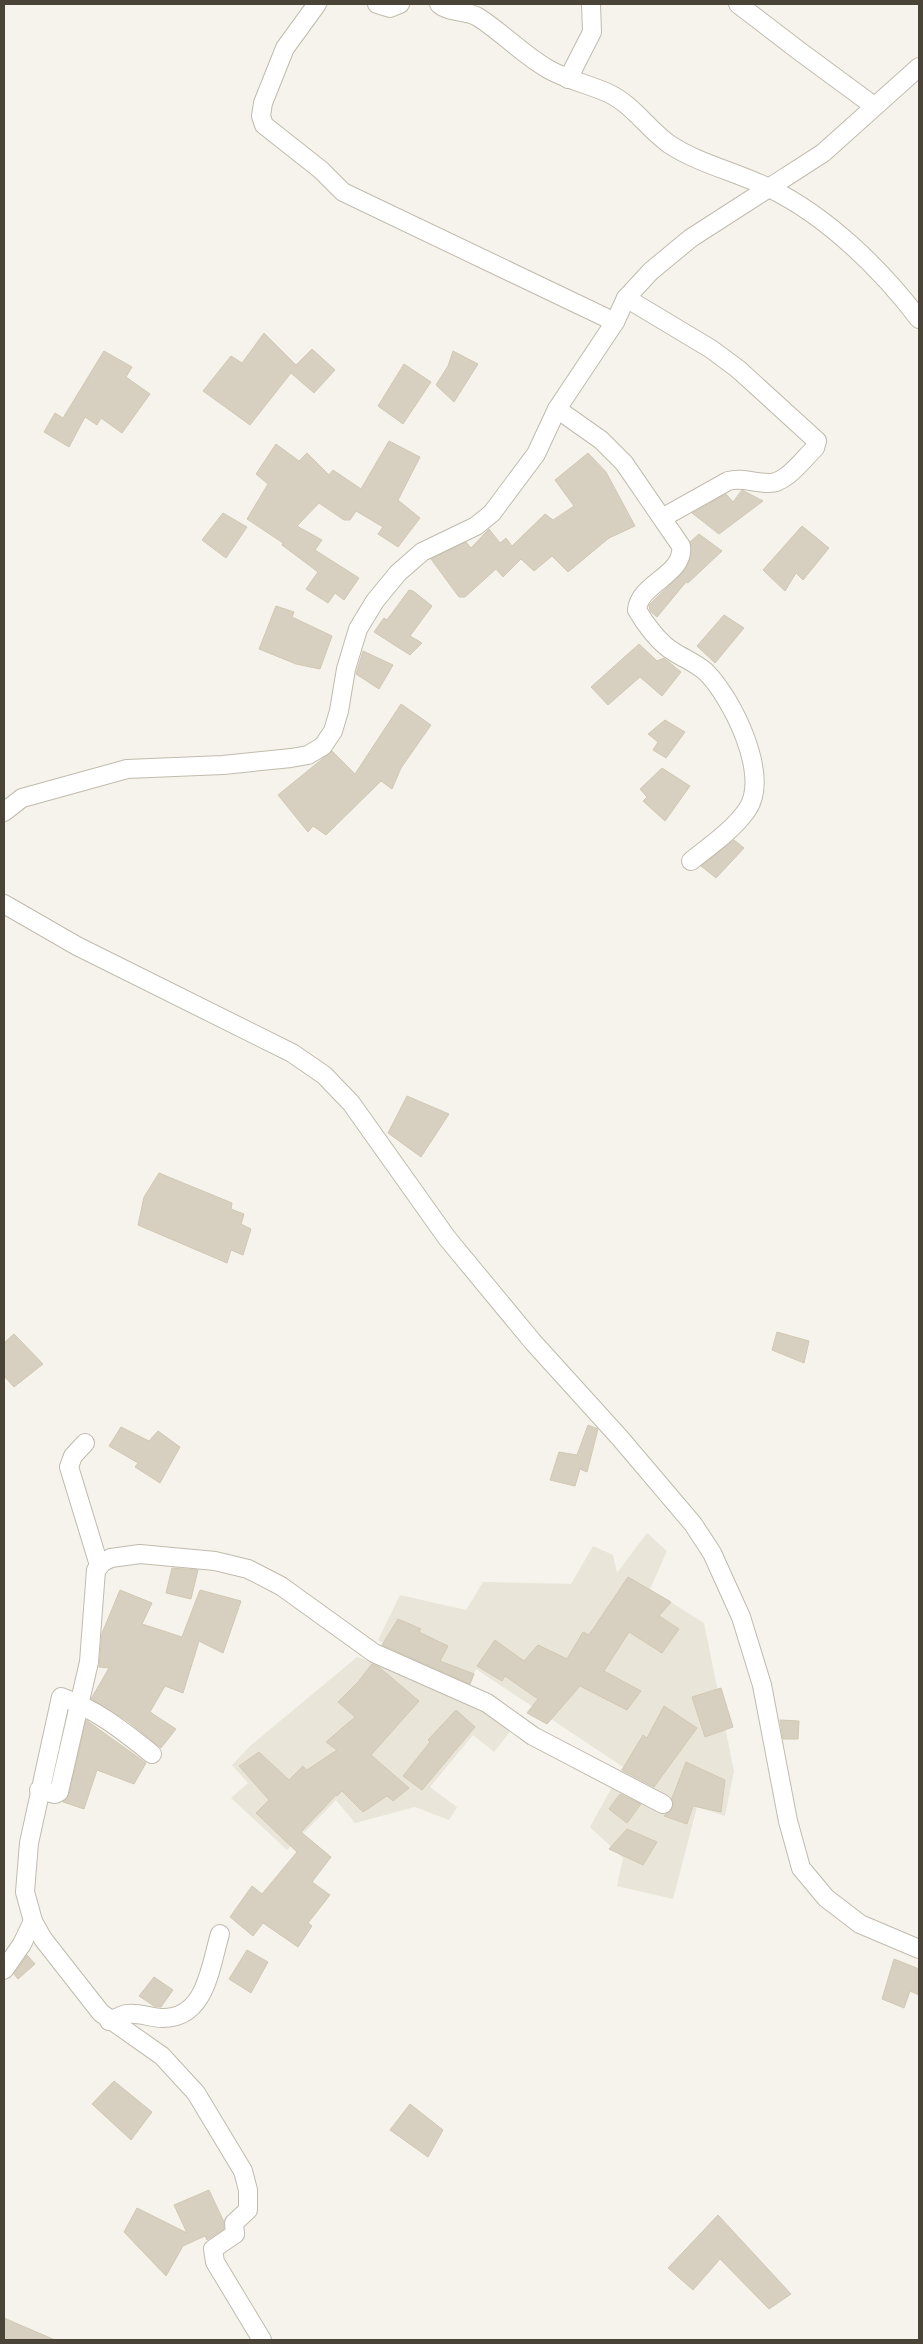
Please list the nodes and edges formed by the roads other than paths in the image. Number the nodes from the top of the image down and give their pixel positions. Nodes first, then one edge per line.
1 (317, 4) edge
2 (377, 4) edge
3 (400, 4) edge
4 (439, 4) edge
5 (591, 4) edge
6 (738, 4) edge
7 (919, 67) edge
8 (568, 79) junction
9 (874, 106) junction
10 (770, 188) junction
11 (626, 298) junction
12 (919, 319) edge
13 (615, 322) junction
14 (557, 408) junction
15 (662, 518) junction
16 (4, 812) edge
17 (691, 861) dead end
18 (4, 904) edge
19 (85, 1443) dead end
20 (99, 1565) junction
21 (73, 1701) junction
22 (152, 1754) dead end
23 (663, 1804) dead end
24 (32, 1920) junction
25 (220, 1934) dead end
26 (919, 1949) edge
27 (4, 1970) edge
28 (116, 2018) junction
29 (262, 2340) edge

1 - 13 street
2 - 3 street
4 - 8 street
5 - 8 street
6 - 9 street
7 - 9 street
8 - 10 street
9 - 10 street
10 - 11 street
10 - 12 street
11 - 13 street
11 - 15 street
13 - 14 street
14 - 15 street
14 - 16 street
15 - 17 street
18 - 26 street
19 - 20 street
20 - 21 street
20 - 23 street
21 - 22 street
21 - 24 street
24 - 27 street
24 - 28 street
25 - 28 street
28 - 29 street

